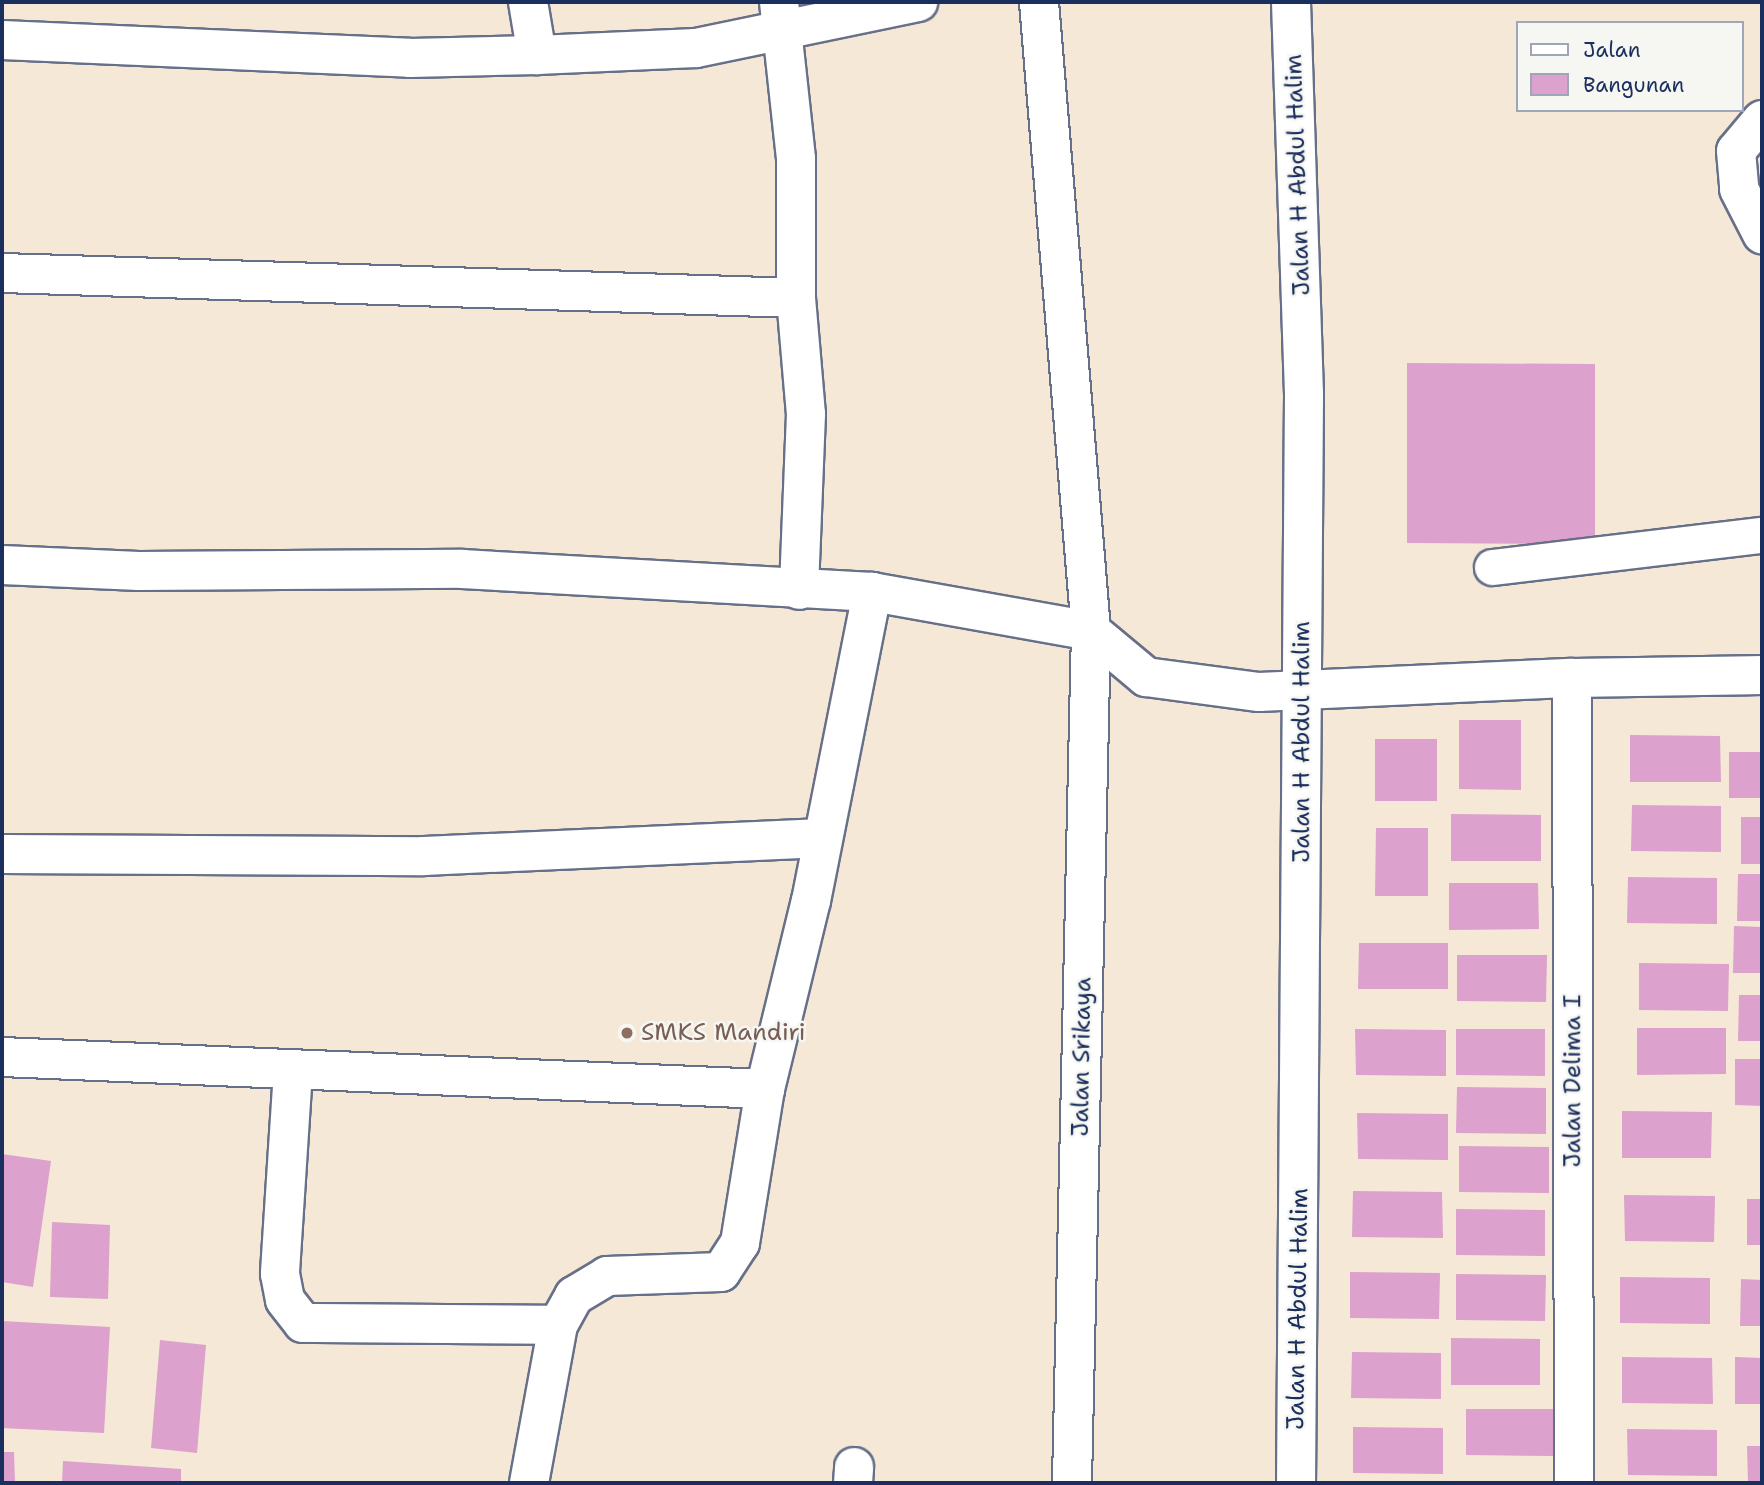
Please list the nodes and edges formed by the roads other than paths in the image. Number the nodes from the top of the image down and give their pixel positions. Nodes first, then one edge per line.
1 (528, 2) edge
2 (918, 2) edge
3 (1039, 2) edge
4 (1291, 2) edge
5 (780, 17) edge
6 (2, 40) edge
7 (537, 55) junction
8 (1762, 120) edge
9 (1762, 234) edge
10 (2, 272) edge
11 (796, 298) junction
12 (1762, 535) edge
13 (2, 565) edge
14 (1492, 567) dead end
15 (799, 590) junction
16 (872, 592) junction
17 (1091, 631) junction
18 (1762, 675) edge
19 (1572, 678) junction
20 (1303, 691) junction
21 (822, 838) junction
22 (2, 854) edge
23 (2, 1057) edge
24 (293, 1071) junction
25 (765, 1088) junction
26 (558, 1325) junction
27 (529, 1483) edge
28 (1072, 1483) edge
29 (1296, 1483) edge
30 (1573, 1483) edge

1 - 7 street
2 - 5 street
3 - 17 street, Jalan Srikaya
4 - 20 street, Jalan H Abdul Halim
5 - 7 street
5 - 11 street
6 - 7 street
8 - 9 street
10 - 11 street
11 - 15 street
12 - 14 lane
13 - 15 street
15 - 16 street
16 - 17 street
16 - 21 street
17 - 20 street
17 - 28 street, Jalan Srikaya
18 - 19 street
19 - 20 street
19 - 30 street, Jalan Delima I
20 - 29 street, Jalan H Abdul Halim
21 - 22 street
21 - 25 street
23 - 24 street
24 - 25 street
24 - 26 street
25 - 26 street
26 - 27 street

